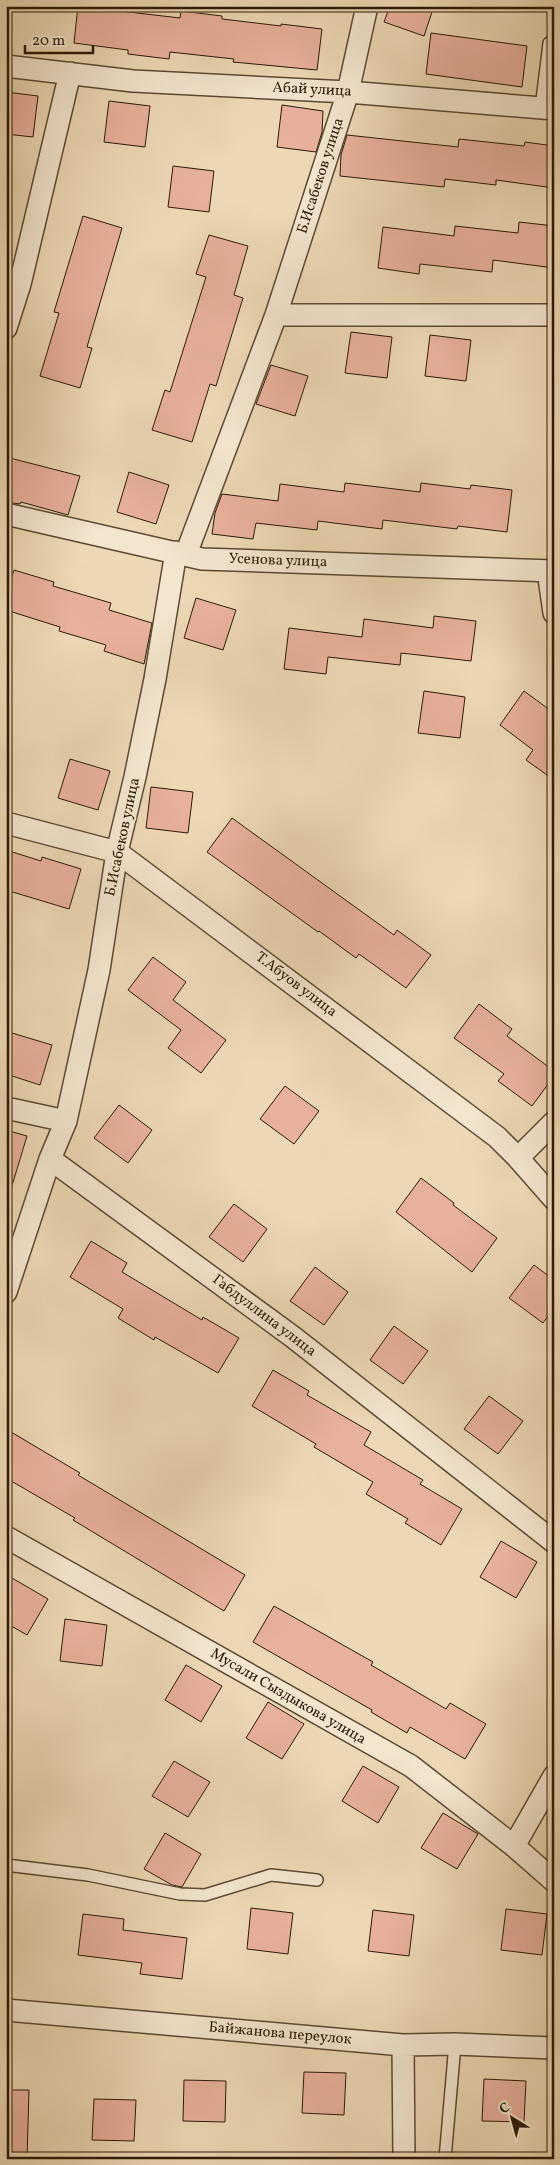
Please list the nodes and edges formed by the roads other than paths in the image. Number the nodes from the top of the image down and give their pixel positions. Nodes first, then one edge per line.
1 (367, 6) edge
2 (549, 43) dead end
3 (6, 66) edge
4 (70, 73) junction
5 (348, 92) junction
6 (547, 109) edge
7 (276, 315) junction
8 (554, 315) edge
9 (6, 328) edge
10 (6, 514) edge
11 (181, 553) junction
12 (551, 571) edge
13 (554, 613) edge
14 (6, 823) edge
15 (117, 852) junction
16 (6, 1108) edge
17 (66, 1120) junction
18 (554, 1122) edge
19 (518, 1158) junction
20 (50, 1159) junction
21 (554, 1199) edge
22 (6, 1292) edge
23 (6, 1537) edge
24 (554, 1542) edge
25 (554, 1776) edge
26 (514, 1846) junction
27 (6, 1865) edge
28 (317, 1880) dead end
29 (554, 1880) edge
30 (6, 2010) edge
31 (455, 2044) junction
32 (403, 2045) junction
33 (554, 2048) edge
34 (404, 2159) edge
35 (445, 2159) edge

1 - 5 street, Б.Исабеков улица
2 - 6 lane
3 - 4 street, Абай улица
4 - 5 street, Абай улица
4 - 9 street
5 - 6 street, Абай улица
5 - 7 street, Б.Исабеков улица
7 - 8 street
7 - 11 street, Б.Исабеков улица
10 - 11 street, Усенова улица
11 - 12 street, Усенова улица
11 - 15 street, Б.Исабеков улица
12 - 13 street
14 - 15 street, Т.Абуов улица
15 - 17 street, Б.Исабеков улица
15 - 19 street, Т.Абуов улица
16 - 17 street
17 - 20 street
18 - 19 street
19 - 21 street, Т.Абуов улица
20 - 22 street
20 - 24 street, Габдуллина улица
23 - 26 street, Мусали Сыздыкова улица
25 - 26 street
26 - 29 street, Мусали Сыздыкова улица
27 - 28 lane
30 - 32 street, Байжанова переулок
31 - 32 street, Байжанова переулок
31 - 33 street, Байжанова переулок
31 - 35 lane
32 - 34 street

